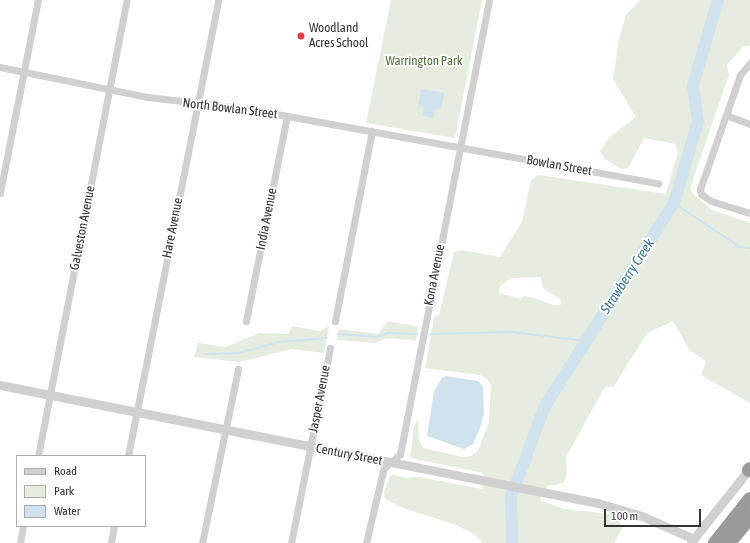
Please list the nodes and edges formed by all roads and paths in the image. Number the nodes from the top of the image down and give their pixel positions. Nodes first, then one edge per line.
1 (38, 0) edge
2 (127, 0) edge
3 (218, 0) edge
4 (489, 0) edge
5 (750, 63) edge
6 (0, 67) edge
7 (24, 72) junction
8 (109, 89) junction
9 (197, 104) junction
10 (726, 115) junction
11 (287, 116) junction
12 (750, 124) edge
13 (372, 131) junction
14 (460, 148) junction
15 (658, 183) dead end
16 (0, 193) edge
17 (750, 213) edge
18 (246, 321) dead end
19 (335, 321) dead end
20 (330, 348) dead end
21 (238, 368) dead end
22 (0, 385) edge
23 (50, 395) junction
24 (137, 411) junction
25 (226, 429) junction
26 (311, 447) junction
27 (38, 455) edge
28 (128, 455) edge
29 (390, 463) junction
30 (750, 469) edge
31 (750, 499) edge
32 (750, 517) edge
33 (23, 527) edge
34 (114, 527) edge
35 (692, 541) edge
36 (20, 543) edge
37 (111, 543) edge
38 (202, 543) edge
39 (291, 543) edge
40 (366, 543) edge
41 (715, 543) edge
42 (729, 543) edge

1 - 7 street
2 - 8 street, Galveston Avenue
3 - 9 street, Hare Avenue
4 - 14 street, Kona Avenue
5 - 10 street
6 - 7 street, North Bowlan Street
7 - 8 street, North Bowlan Street
7 - 16 street
8 - 9 street, North Bowlan Street
8 - 23 street, Galveston Avenue
9 - 11 street, North Bowlan Street
9 - 24 street, Hare Avenue
10 - 12 street
10 - 17 street
11 - 13 street, North Bowlan Street
11 - 18 street, India Avenue
13 - 14 street, North Bowlan Street
13 - 19 street
14 - 15 street, Bowlan Street
14 - 29 street, Kona Avenue
20 - 26 street, Jasper Avenue
21 - 25 street
22 - 23 street, Century Street
23 - 24 street, Century Street
23 - 27 street, Galveston Avenue
24 - 25 street, Century Street
24 - 28 street, Hare Avenue
25 - 26 street, Century Street
25 - 38 street
26 - 29 street, Century Street
26 - 39 street, Jasper Avenue
29 - 35 street, Century Street
29 - 40 street, Kona Avenue
30 - 35 street
31 - 41 highway
32 - 42 highway
33 - 36 street
34 - 37 street

